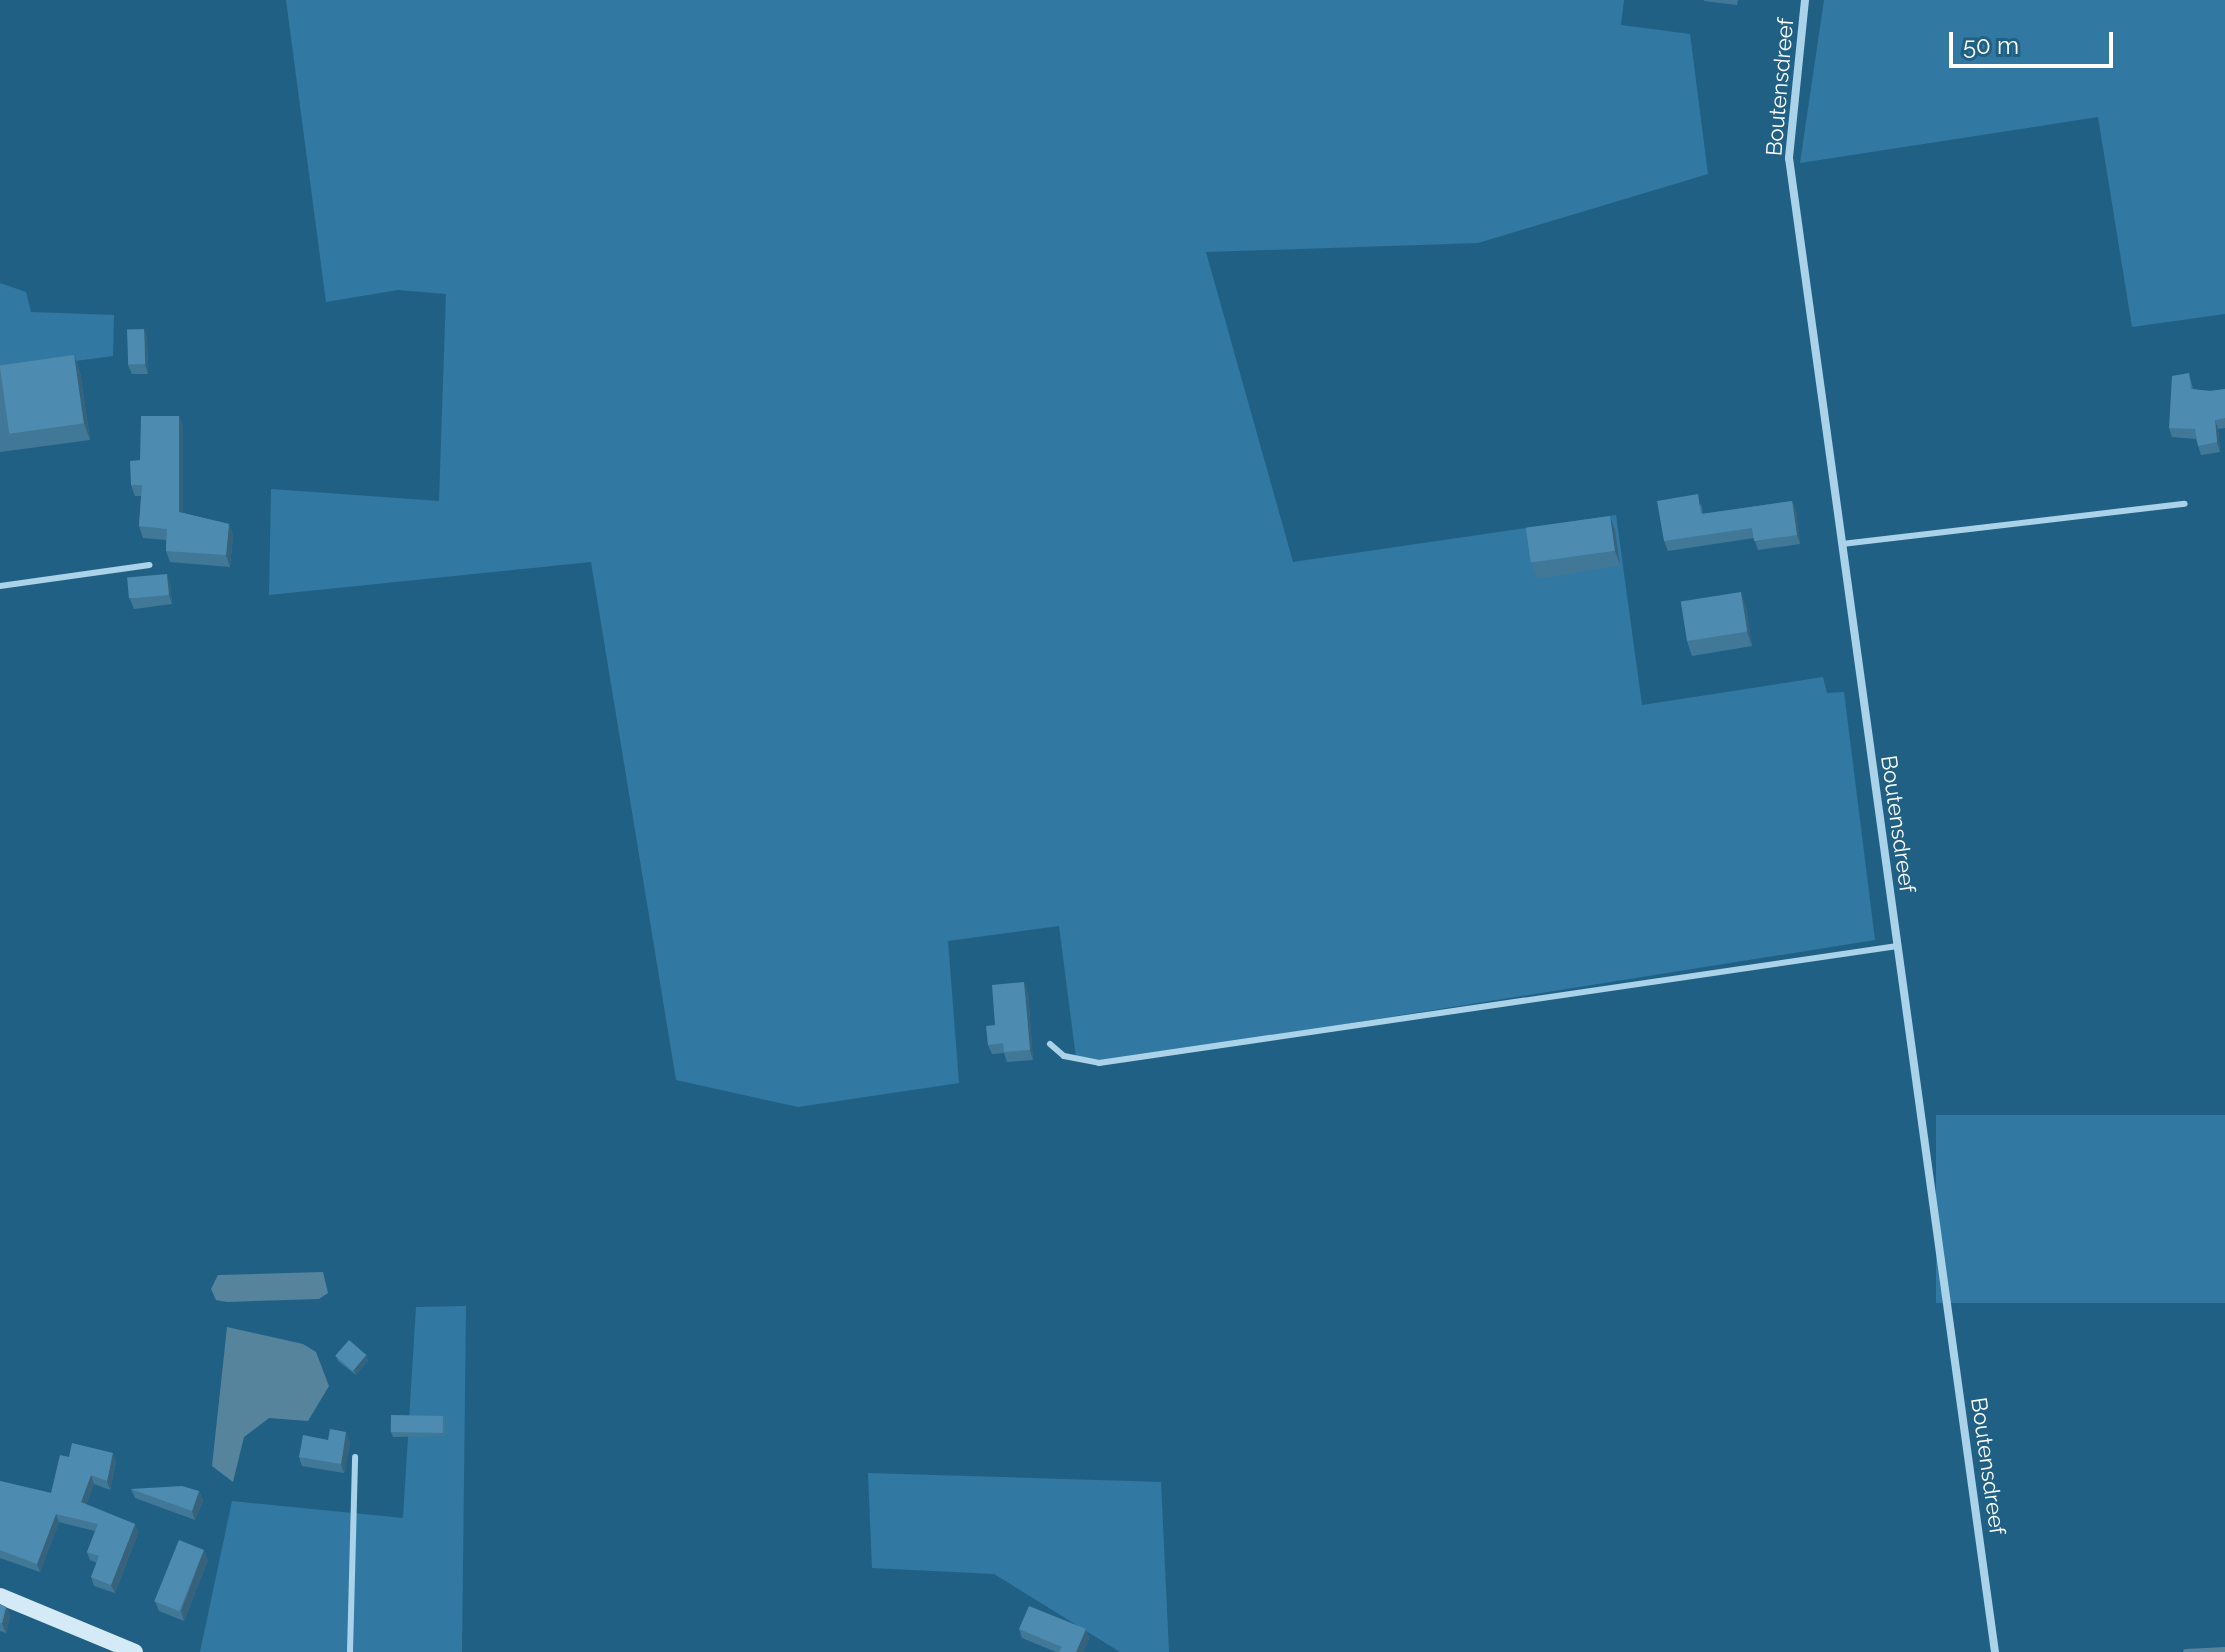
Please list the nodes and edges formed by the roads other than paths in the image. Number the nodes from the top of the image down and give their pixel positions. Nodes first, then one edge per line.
1 (1805, 0) edge
2 (2185, 504) dead end
3 (1842, 544) junction
4 (150, 565) dead end
5 (0, 586) edge
6 (1897, 946) junction
7 (1050, 1044) dead end
8 (355, 1457) dead end
9 (0, 1596) edge
10 (135, 1652) edge
11 (350, 1652) edge
12 (1995, 1652) edge

1 - 3 street, Boutensdreef
2 - 3 lane
3 - 6 street, Boutensdreef
4 - 5 lane
6 - 7 lane
6 - 12 street, Boutensdreef
8 - 11 lane
9 - 10 street

